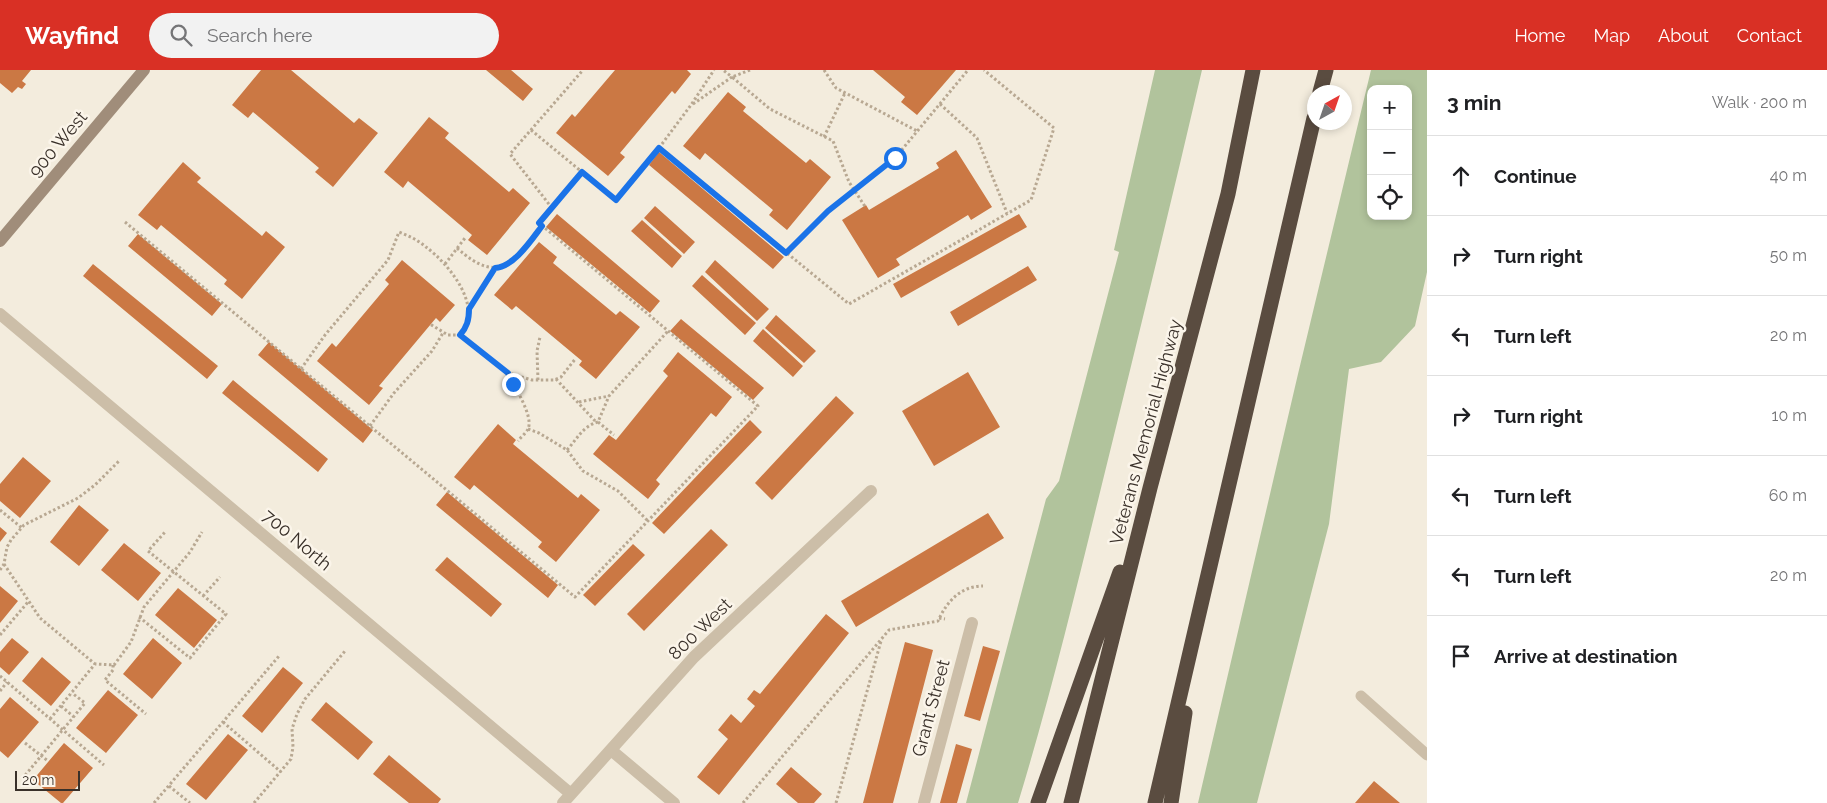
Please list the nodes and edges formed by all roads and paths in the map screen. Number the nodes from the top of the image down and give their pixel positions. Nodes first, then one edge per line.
1 (144, 70) edge
2 (583, 70) edge
3 (714, 70) edge
4 (723, 70) edge
5 (750, 70) edge
6 (824, 70) edge
7 (968, 70) edge
8 (984, 70) edge
9 (1253, 70) edge
10 (1326, 70) edge
11 (732, 77) junction
12 (1322, 85) edge
13 (702, 89) junction
14 (845, 92) junction
15 (708, 94) junction
16 (940, 104) junction
17 (691, 105) junction
18 (531, 130) junction
19 (1311, 130) edge
20 (917, 131) junction
21 (824, 137) junction
22 (659, 148) junction
23 (582, 172) junction
24 (854, 190) junction
25 (552, 208) junction
26 (866, 208) dead end
27 (1007, 213) junction
28 (125, 222) dead end
29 (542, 226) junction
30 (465, 238) dead end
31 (0, 241) edge
32 (458, 248) junction
33 (786, 253) junction
34 (445, 264) junction
35 (495, 268) junction
36 (469, 309) junction
37 (0, 314) edge
38 (430, 324) dead end
39 (668, 331) junction
40 (443, 333) junction
41 (460, 335) junction
42 (540, 336) dead end
43 (576, 358) dead end
44 (301, 369) junction
45 (508, 373) junction
46 (556, 379) junction
47 (538, 380) junction
48 (609, 396) junction
49 (578, 402) junction
50 (597, 422) junction
51 (370, 426) junction
52 (528, 429) junction
53 (614, 435) dead end
54 (518, 441) dead end
55 (567, 450) junction
56 (120, 461) dead end
57 (1150, 488) junction
58 (871, 491) dead end
59 (0, 510) edge
60 (648, 522) junction
61 (22, 528) junction
62 (165, 532) dead end
63 (202, 532) dead end
64 (4, 564) junction
65 (0, 570) edge
66 (173, 572) junction
67 (220, 577) dead end
68 (983, 586) dead end
69 (1206, 587) junction
70 (204, 596) junction
71 (28, 602) junction
72 (140, 616) junction
73 (940, 618) junction
74 (945, 619) dead end
75 (972, 623) dead end
76 (0, 635) edge
77 (882, 638) junction
78 (345, 651) dead end
79 (278, 656) dead end
80 (95, 664) junction
81 (113, 665) junction
82 (0, 676) edge
83 (8, 682) junction
84 (0, 691) edge
85 (72, 693) junction
86 (1361, 696) dead end
87 (61, 706) junction
88 (146, 714) dead end
89 (74, 717) junction
90 (50, 719) junction
91 (223, 722) junction
92 (63, 730) junction
93 (26, 743) dead end
94 (611, 750) junction
95 (1427, 755) edge
96 (42, 756) junction
97 (48, 761) dead end
98 (104, 764) dead end
99 (281, 772) junction
100 (22, 779) dead end
101 (168, 786) junction
102 (567, 799) edge
103 (154, 803) edge
104 (190, 803) edge
105 (254, 803) edge
106 (674, 803) edge
107 (744, 803) edge
108 (836, 803) edge
109 (924, 803) edge
110 (1038, 803) edge
111 (1071, 803) edge
112 (1155, 803) edge
113 (1171, 803) edge

1 - 31 main road, 900 West
2 - 18 path
3 - 13 path
4 - 11 path
5 - 11 path
6 - 14 path
7 - 16 path
8 - 27 path
9 - 57 highway, Veterans Memorial Highway
10 - 12 highway
11 - 15 path
11 - 21 path
13 - 15 path
13 - 17 path
14 - 20 path
14 - 21 path
15 - 17 path
16 - 20 path
16 - 27 path
17 - 22 path
18 - 23 path
18 - 25 path
19 - 69 highway
20 - 24 path
21 - 24 path
22 - 23 path
22 - 33 path
23 - 25 path
24 - 26 path
24 - 33 path
25 - 29 path
27 - 33 path
28 - 44 path
29 - 35 path
29 - 39 path
30 - 32 path
32 - 34 path
32 - 35 path
34 - 36 path
34 - 44 path
35 - 36 path
36 - 41 path
37 - 102 street, 700 North
38 - 40 path
39 - 48 path
39 - 60 path
40 - 41 path
40 - 51 path
41 - 45 path
42 - 47 path
43 - 46 path
44 - 51 path
45 - 47 path
45 - 52 path
46 - 47 path
46 - 49 path
48 - 49 path
48 - 50 path
49 - 50 path
50 - 53 path
50 - 55 path
51 - 60 path
52 - 54 path
52 - 55 path
55 - 60 path
56 - 61 path
57 - 110 highway
57 - 111 highway, Veterans Memorial Highway
58 - 94 street, 800 West
59 - 61 path
61 - 64 path
62 - 66 path
63 - 66 path
64 - 65 path
64 - 71 path
66 - 70 path
66 - 72 path
67 - 70 path
68 - 73 path
69 - 112 highway
69 - 113 highway
70 - 72 path
71 - 76 path
71 - 80 path
72 - 81 path
73 - 74 path
73 - 77 path
75 - 109 street, Grant Street
77 - 107 path
77 - 108 path
78 - 99 path
79 - 91 path
80 - 81 path
80 - 85 path
81 - 88 path
82 - 83 path
83 - 84 path
83 - 90 path
85 - 87 path
85 - 89 path
86 - 95 lane
87 - 89 path
87 - 90 path
89 - 92 path
90 - 92 path
91 - 99 path
91 - 101 path
92 - 96 path
92 - 98 path
93 - 96 path
94 - 102 street, 800 West
94 - 106 street
96 - 97 path
96 - 100 path
99 - 105 path
101 - 103 path
101 - 104 path

